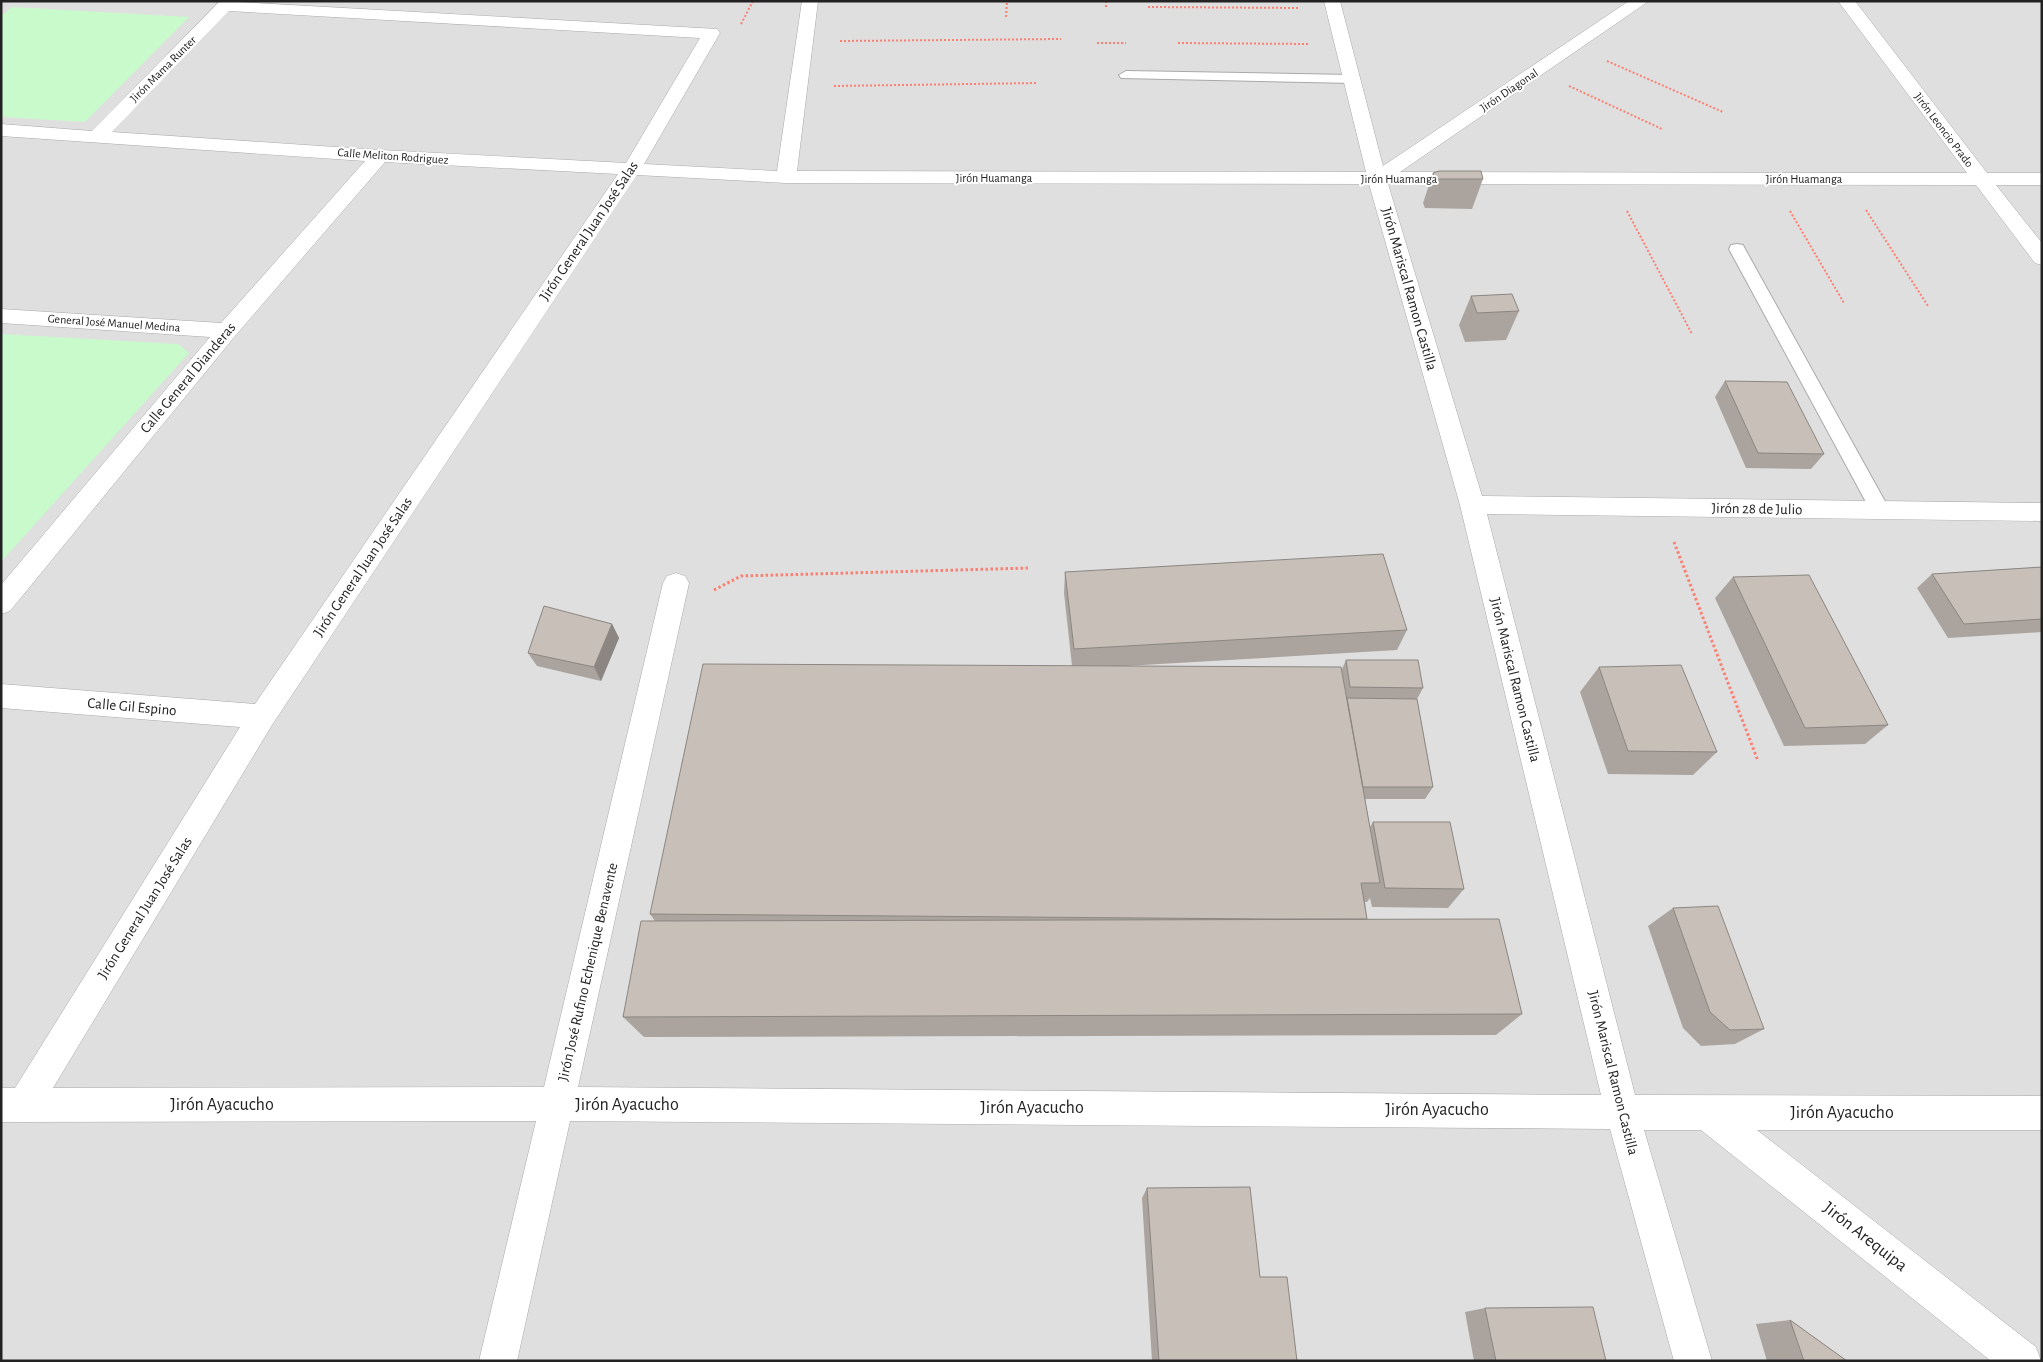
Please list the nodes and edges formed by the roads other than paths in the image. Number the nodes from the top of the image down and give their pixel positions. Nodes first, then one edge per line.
1 (810, 1) edge
2 (1641, 1) edge
3 (1846, 1) edge
4 (227, 4) edge
5 (1333, 5) edge
6 (1126, 74) dead end
7 (1352, 79) junction
8 (1, 130) edge
9 (97, 136) junction
10 (380, 156) junction
11 (632, 170) junction
12 (786, 177) junction
13 (1377, 179) junction
14 (1982, 179) junction
15 (2042, 179) edge
16 (1737, 249) dead end
17 (2042, 258) edge
18 (1, 316) edge
19 (227, 331) junction
20 (1472, 505) junction
21 (1880, 510) junction
22 (2042, 512) edge
23 (673, 598) road end
24 (1, 604) edge
25 (1, 696) edge
26 (262, 717) junction
27 (557, 1104) junction
28 (12, 1105) edge
29 (1622, 1112) junction
30 (1707, 1113) junction
31 (2042, 1113) edge
32 (498, 1361) edge
33 (1692, 1361) edge
34 (2022, 1361) edge

1 - 12 street
2 - 13 street, Jirón Diagonal
3 - 14 street, Jirón Leoncio Prado
4 - 9 street, Jirón Mama Runter
4 - 11 street, Jirón General Juan José Salas
5 - 7 street, Jirón Mariscal Ramon Castilla
6 - 7 lane
7 - 13 street, Jirón Mariscal Ramon Castilla
8 - 9 street, Calle Meliton Rodriguez
9 - 10 street, Calle Meliton Rodriguez
10 - 11 street, Calle Meliton Rodriguez
10 - 19 street, Calle General Dianderas
11 - 12 street, Calle Meliton Rodriguez
11 - 26 street, Jirón General Juan José Salas
12 - 13 street, Jirón Huamanga
13 - 14 street, Jirón Huamanga
13 - 20 street, Jirón Mariscal Ramon Castilla
14 - 15 street, Jirón Huamanga
14 - 17 street, Jirón Leoncio Prado
16 - 21 lane
18 - 19 street, General José Manuel Medina
19 - 24 street, Calle General Dianderas
20 - 21 street, Jirón 28 de Julio
20 - 29 street, Jirón Mariscal Ramon Castilla
21 - 22 street, Jirón 28 de Julio
23 - 27 street, Jirón José Rufino Echenique Benavente
25 - 26 street, Calle Gil Espino
26 - 28 street, Jirón General Juan José Salas
27 - 28 street, Jirón Ayacucho
27 - 29 street, Jirón Ayacucho
27 - 32 street, Jirón José Rufino Echenique Benavente
29 - 30 street, Jirón Ayacucho
29 - 33 street, Jirón Mariscal Ramon Castilla
30 - 31 street, Jirón Ayacucho
30 - 34 street, Jirón Arequipa

